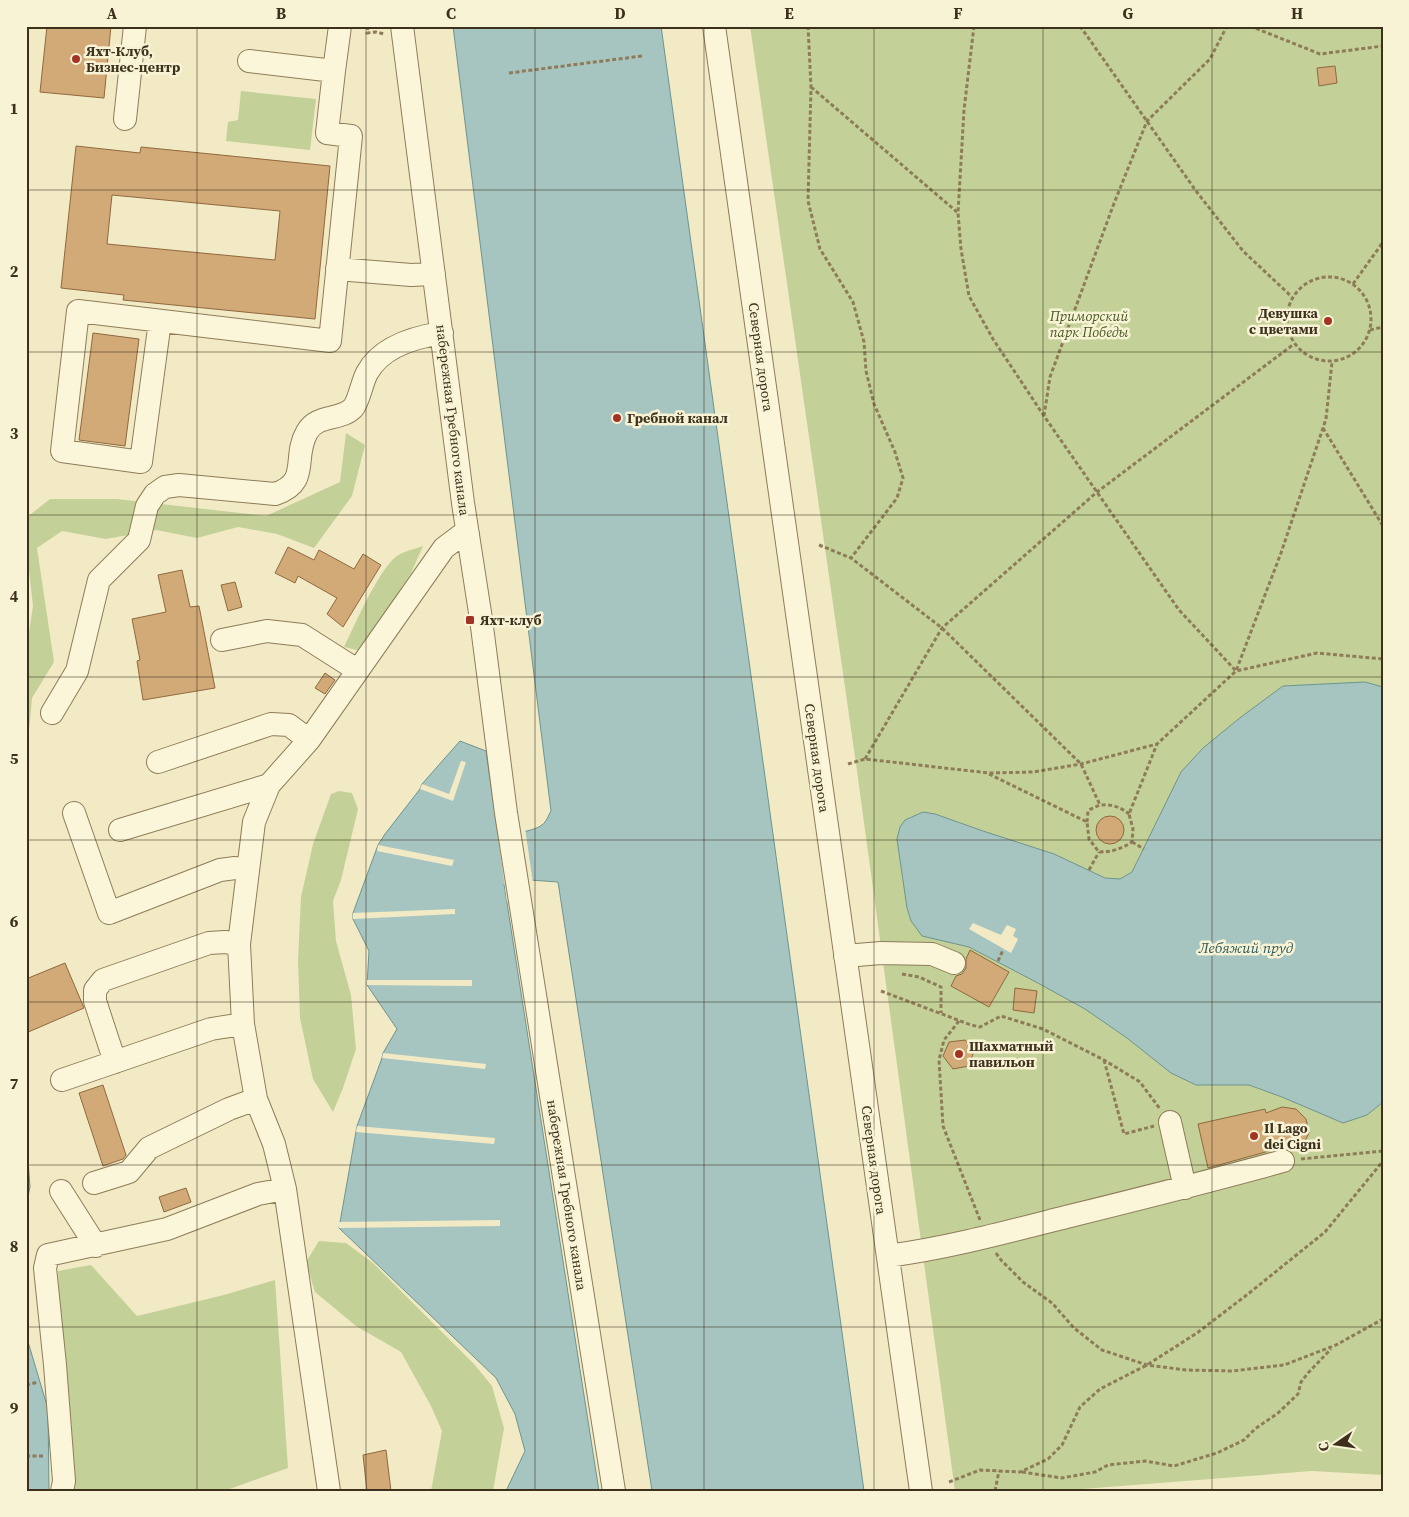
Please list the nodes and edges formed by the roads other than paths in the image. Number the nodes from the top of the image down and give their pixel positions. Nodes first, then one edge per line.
1 (135, 26) edge
2 (340, 26) edge
3 (714, 26) edge
4 (730, 26) edge
5 (395, 32) edge
6 (249, 61) dead end
7 (334, 71) junction
8 (124, 119) dead end
9 (337, 269) junction
10 (434, 274) junction
11 (160, 320) junction
12 (442, 333) junction
13 (468, 534) junction
14 (222, 640) dead end
15 (357, 670) junction
16 (52, 713) dead end
17 (309, 740) junction
18 (158, 762) dead end
19 (269, 785) junction
20 (74, 813) dead end
21 (120, 830) dead end
22 (248, 870) junction
23 (239, 944) junction
24 (853, 955) junction
25 (954, 963) dead end
26 (243, 1024) junction
27 (115, 1062) junction
28 (62, 1080) dead end
29 (256, 1100) junction
30 (1170, 1122) road end
31 (1283, 1161) road end
32 (94, 1183) dead end
33 (1185, 1188) junction
34 (285, 1189) junction
35 (61, 1191) dead end
36 (96, 1246) junction
37 (895, 1255) junction
38 (942, 1487) edge
39 (62, 1491) edge
40 (329, 1491) edge
41 (614, 1491) edge
42 (921, 1491) edge

1 - 8 street
2 - 7 street
3 - 24 street, Северная дорога
4 - 24 street, Северная дорога
5 - 10 street, набережная Гребного канала
6 - 7 street
7 - 9 street
9 - 10 street
9 - 11 street
10 - 12 street, набережная Гребного канала
11 - 11 street
12 - 13 street, набережная Гребного канала
12 - 16 street
13 - 15 street
13 - 41 street, набережная Гребного канала
14 - 15 street
15 - 17 street
17 - 18 street
17 - 19 street
19 - 21 street
19 - 22 street
20 - 22 street
22 - 23 street
23 - 26 street
23 - 27 street
24 - 25 street
24 - 37 street, Северная дорога
26 - 27 street
26 - 29 street
27 - 28 street
29 - 32 street
29 - 34 street
30 - 33 street
31 - 33 street
33 - 37 street
34 - 36 street
34 - 40 street
35 - 36 street
36 - 39 street
37 - 38 street, Северная дорога
37 - 42 street, Северная дорога

